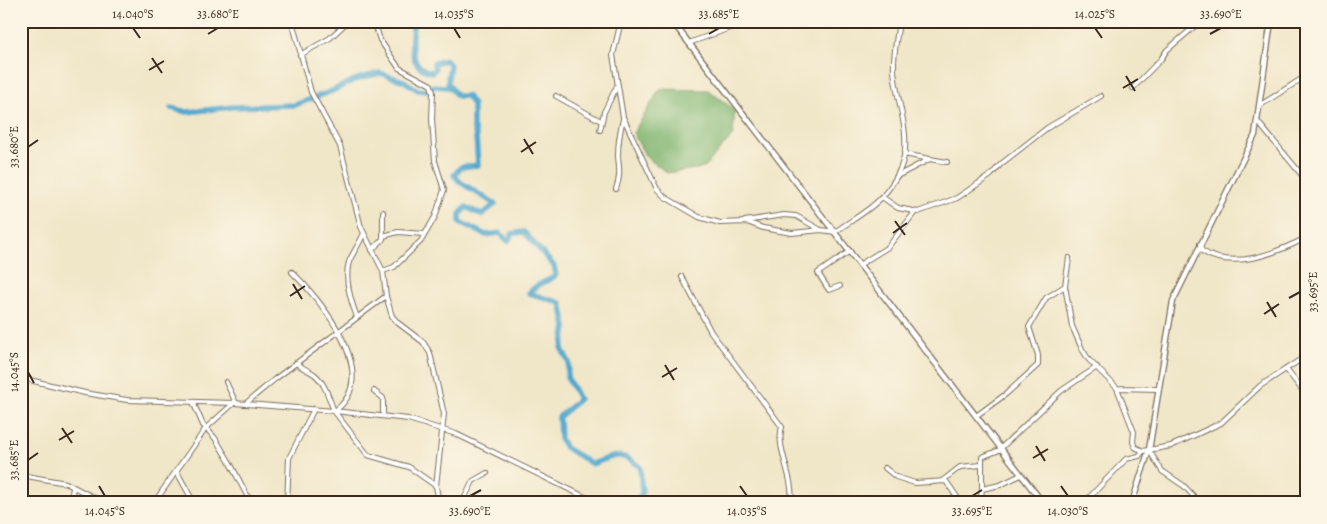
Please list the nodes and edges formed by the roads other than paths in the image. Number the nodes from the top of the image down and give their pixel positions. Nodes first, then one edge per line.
1 (292, 21) edge
2 (348, 21) edge
3 (374, 21) edge
4 (621, 21) edge
5 (672, 21) edge
6 (749, 21) edge
7 (899, 21) edge
8 (1201, 21) edge
9 (1271, 21) edge
10 (689, 43) junction
11 (300, 54) junction
12 (1306, 76) edge
13 (617, 86) junction
14 (1133, 88) dead end
15 (556, 96) dead end
16 (1101, 96) dead end
17 (1259, 106) junction
18 (623, 117) junction
19 (601, 121) junction
20 (1256, 121) junction
21 (600, 130) dead end
22 (904, 154) junction
23 (930, 159) junction
24 (947, 162) dead end
25 (897, 176) junction
26 (1306, 180) edge
27 (616, 189) dead end
28 (882, 197) junction
29 (382, 212) dead end
30 (915, 212) junction
31 (741, 222) junction
32 (821, 230) junction
33 (835, 232) junction
34 (364, 233) junction
35 (424, 234) junction
36 (383, 236) junction
37 (1306, 238) edge
38 (1200, 244) junction
39 (372, 250) junction
40 (850, 251) junction
41 (1070, 258) dead end
42 (859, 265) junction
43 (383, 271) junction
44 (292, 272) dead end
45 (682, 277) dead end
46 (840, 286) dead end
47 (1065, 286) junction
48 (386, 296) junction
49 (358, 317) junction
50 (338, 331) junction
51 (1306, 356) edge
52 (296, 363) junction
53 (1097, 367) junction
54 (1286, 369) junction
55 (22, 378) edge
56 (226, 382) dead end
57 (21, 386) edge
58 (1117, 388) junction
59 (1157, 390) junction
60 (374, 391) dead end
61 (1306, 395) edge
62 (192, 402) junction
63 (235, 403) junction
64 (245, 404) junction
65 (314, 409) junction
66 (334, 411) junction
67 (383, 415) junction
68 (976, 416) junction
69 (206, 428) junction
70 (442, 429) junction
71 (1001, 449) junction
72 (1146, 451) junction
73 (981, 465) junction
74 (885, 468) dead end
75 (177, 471) junction
76 (486, 473) dead end
77 (1021, 474) junction
78 (21, 475) edge
79 (942, 481) junction
80 (436, 486) junction
81 (73, 488) junction
82 (982, 489) junction
83 (589, 499) dead end
84 (70, 503) edge
85 (104, 503) edge
86 (154, 503) edge
87 (194, 503) edge
88 (251, 503) edge
89 (287, 503) edge
90 (439, 503) edge
91 (462, 503) edge
92 (791, 503) edge
93 (961, 503) edge
94 (980, 503) edge
95 (1043, 503) edge
96 (1084, 503) edge
97 (1132, 503) edge
98 (1200, 503) edge

1 - 11 street
2 - 11 street
3 - 35 street
4 - 13 street
5 - 10 street
6 - 10 street
7 - 22 street
8 - 14 street
9 - 17 street
10 - 33 street
11 - 34 street
12 - 17 street
13 - 18 street
13 - 19 street
15 - 19 street
16 - 30 street
17 - 20 street
18 - 27 street
18 - 31 street
19 - 21 street
20 - 26 street
20 - 38 street
22 - 23 street
22 - 25 street
23 - 24 street
23 - 25 street
25 - 28 street
28 - 30 street
28 - 33 street
29 - 36 street
30 - 42 street
31 - 32 street
31 - 32 street
32 - 33 street
33 - 40 street
34 - 39 street
34 - 49 street
35 - 36 street
35 - 43 street
36 - 39 street
37 - 38 street
38 - 59 street
39 - 43 street
40 - 42 street
40 - 46 street
41 - 47 street
42 - 68 street
43 - 48 street
44 - 50 street
45 - 92 street
47 - 53 street
47 - 68 street
48 - 49 street
48 - 70 street
49 - 50 street
50 - 52 street
50 - 66 street
51 - 54 street
52 - 64 street
52 - 66 street
53 - 58 street
53 - 71 street
54 - 61 street
54 - 72 street
55 - 57 street
55 - 62 street
56 - 63 street
58 - 59 street
58 - 72 street
59 - 72 street
60 - 67 street
62 - 63 street
62 - 69 street
63 - 64 street
63 - 69 street
64 - 65 street
65 - 66 street
65 - 89 street
66 - 67 street
66 - 80 street
67 - 70 street
68 - 71 street
69 - 75 street
69 - 88 street
70 - 80 street
70 - 83 street
71 - 73 street
71 - 77 street
72 - 96 street
72 - 97 street
72 - 98 street
73 - 79 street
73 - 82 street
74 - 79 street
75 - 86 street
75 - 87 street
76 - 91 street
77 - 82 street
77 - 95 street
78 - 81 street
79 - 93 street
80 - 90 street
81 - 84 street
81 - 85 street
82 - 94 street

